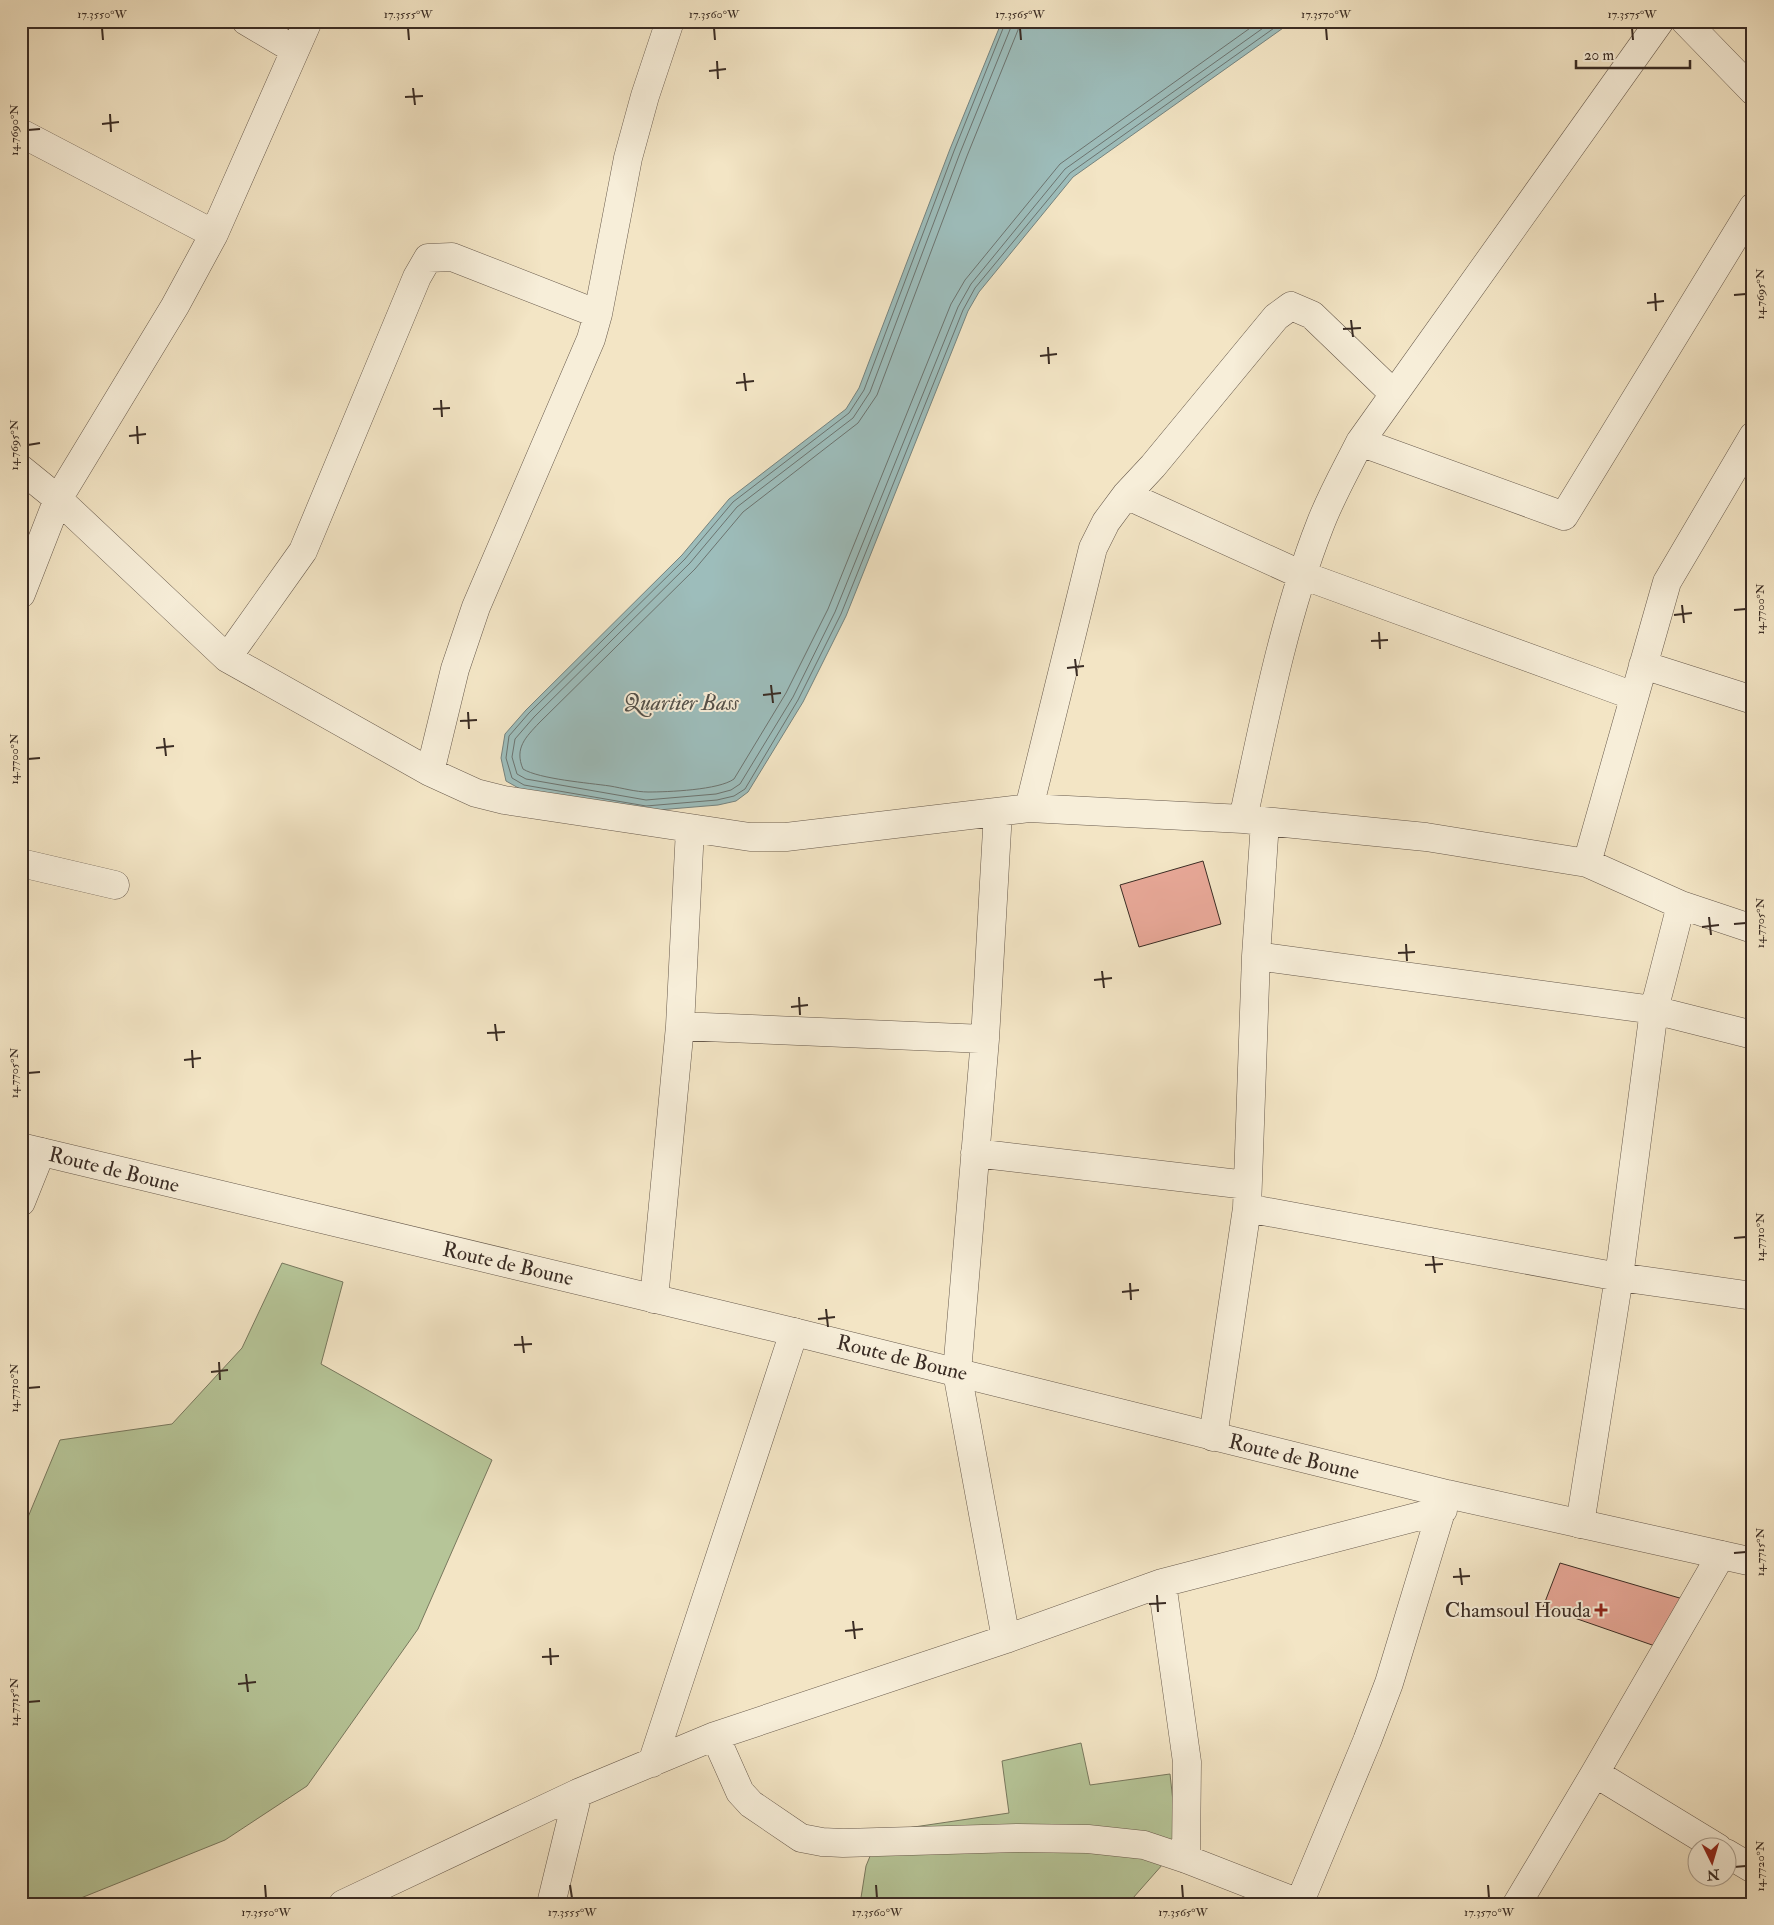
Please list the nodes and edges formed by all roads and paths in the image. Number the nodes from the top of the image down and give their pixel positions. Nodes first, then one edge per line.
1 (246, 21) edge
2 (308, 21) edge
3 (670, 21) edge
4 (1660, 21) edge
5 (1685, 21) edge
6 (295, 50) junction
7 (1753, 91) edge
8 (21, 133) edge
9 (1753, 207) edge
10 (214, 234) junction
11 (598, 314) junction
12 (1394, 394) junction
13 (1753, 436) edge
14 (1360, 442) junction
15 (21, 469) edge
16 (1126, 495) junction
17 (58, 498) junction
18 (1302, 575) junction
19 (21, 594) edge
20 (227, 658) junction
21 (1643, 665) junction
22 (1634, 696) junction
23 (1753, 700) edge
24 (430, 772) junction
25 (1029, 808) junction
26 (998, 812) junction
27 (1254, 820) junction
28 (690, 829) junction
29 (21, 863) edge
30 (1587, 863) junction
31 (115, 885) dead end
32 (1682, 905) junction
33 (1753, 929) edge
34 (1256, 956) junction
35 (1654, 1010) junction
36 (680, 1026) junction
37 (1753, 1035) edge
38 (985, 1039) junction
39 (31, 1150) edge
40 (975, 1153) junction
41 (1247, 1196) junction
42 (21, 1202) edge
43 (1619, 1278) junction
44 (1753, 1296) edge
45 (654, 1299) junction
46 (794, 1332) junction
47 (957, 1372) junction
48 (1213, 1437) junction
49 (1445, 1502) junction
50 (1580, 1524) junction
51 (1721, 1555) junction
52 (1753, 1562) edge
53 (1162, 1583) junction
54 (1006, 1638) junction
55 (715, 1736) junction
56 (652, 1763) junction
57 (1595, 1773) junction
58 (578, 1793) junction
59 (1702, 1838) edge
60 (1186, 1859) junction
61 (1736, 1859) edge
62 (1753, 1869) edge
63 (345, 1903) edge
64 (1299, 1903) edge
65 (551, 1904) edge
66 (1516, 1904) edge

1 - 6 street
2 - 6 street
3 - 11 street
4 - 12 street
5 - 7 street
6 - 10 street
8 - 10 street
9 - 14 street
10 - 17 street
11 - 20 street
11 - 24 street
12 - 14 street
12 - 16 street
13 - 21 street
14 - 18 street
15 - 17 street
16 - 18 street
16 - 25 street
17 - 19 street
17 - 20 street
18 - 22 street
18 - 27 street
20 - 24 street
21 - 22 street
21 - 23 street
22 - 30 street
24 - 28 street
25 - 26 street
25 - 27 street
26 - 28 street
26 - 38 street
27 - 30 street
27 - 34 street
28 - 36 street
29 - 31 street
30 - 32 street
32 - 33 street
32 - 35 street
34 - 35 street
34 - 41 street
35 - 37 street
35 - 43 street
36 - 38 street
36 - 45 street
38 - 40 street
39 - 42 street
39 - 45 street, Route de Boune
40 - 41 street
40 - 47 street
41 - 43 street
41 - 48 street
43 - 44 street
43 - 50 street
45 - 46 street, Route de Boune
46 - 47 street, Route de Boune
46 - 56 street
47 - 48 street, Route de Boune
47 - 54 street
48 - 49 street, Route de Boune
49 - 50 street, Route de Boune
49 - 53 street
49 - 64 street
50 - 51 street, Route de Boune
51 - 52 street, Route de Boune
51 - 57 street
53 - 54 street
53 - 60 street
54 - 55 street
55 - 56 street
55 - 60 street
56 - 58 street
57 - 59 street
57 - 66 street
58 - 63 street
58 - 65 street
60 - 64 street
61 - 62 street

